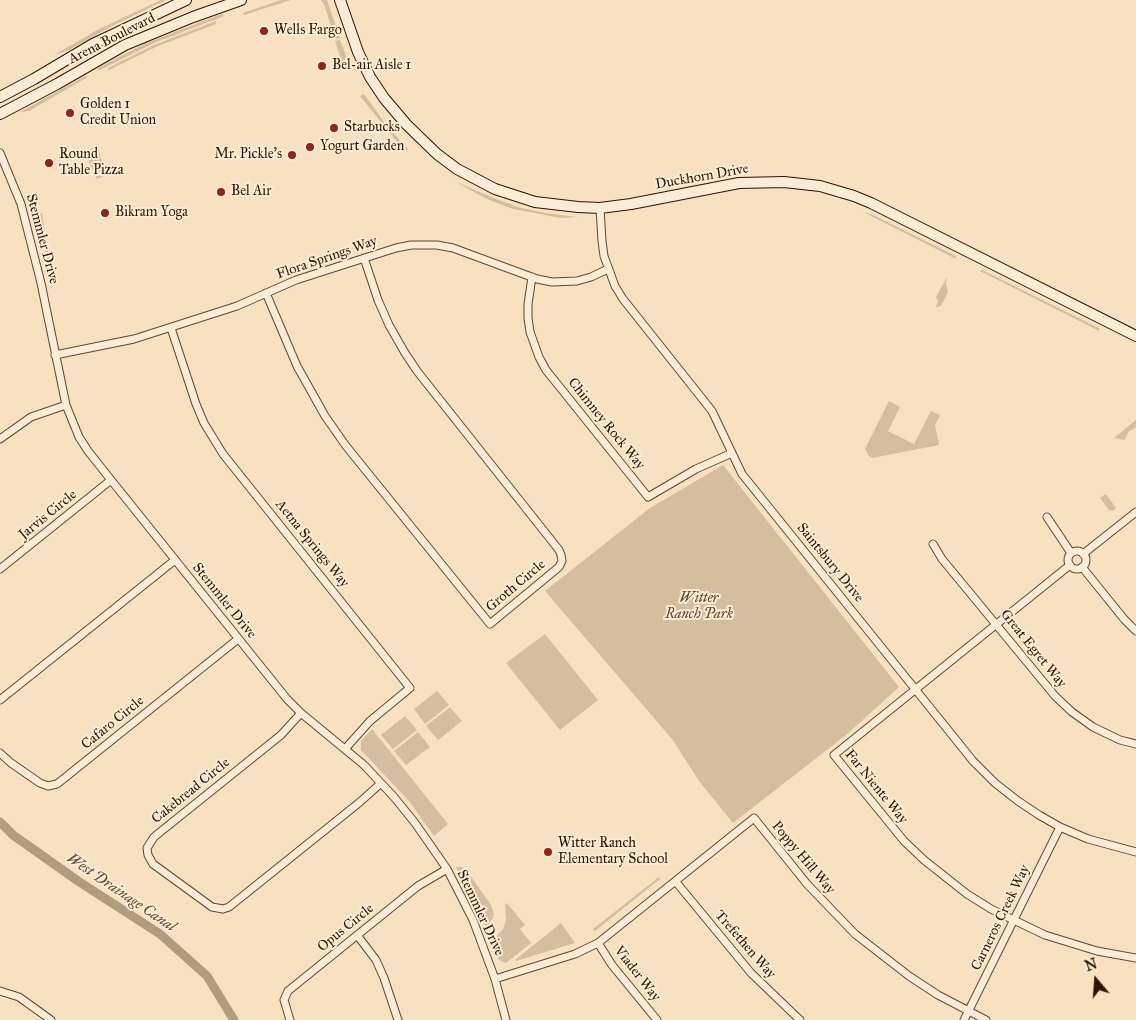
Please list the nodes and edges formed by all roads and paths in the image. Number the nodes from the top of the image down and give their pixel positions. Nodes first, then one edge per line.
1 (186, 0) edge
2 (241, 0) edge
3 (340, 0) edge
4 (0, 97) edge
5 (0, 114) edge
6 (0, 153) edge
7 (600, 208) junction
8 (364, 258) junction
9 (608, 269) junction
10 (532, 277) junction
11 (266, 293) junction
12 (171, 328) junction
13 (1136, 336) edge
14 (55, 355) junction
15 (66, 405) junction
16 (0, 439) edge
17 (732, 453) junction
18 (111, 480) junction
19 (1136, 512) edge
20 (1047, 517) dead end
21 (933, 544) dead end
22 (1072, 553) junction
23 (1083, 554) junction
24 (175, 560) junction
25 (1070, 565) junction
26 (1082, 567) junction
27 (0, 569) edge
28 (996, 624) junction
29 (1136, 631) edge
30 (238, 639) junction
31 (915, 689) junction
32 (0, 700) edge
33 (301, 713) junction
34 (1136, 744) edge
35 (346, 749) junction
36 (0, 753) edge
37 (381, 783) junction
38 (1060, 827) junction
39 (1136, 852) edge
40 (446, 869) junction
41 (676, 882) junction
42 (1014, 920) junction
43 (357, 935) junction
44 (598, 943) junction
45 (1136, 958) edge
46 (495, 979) junction
47 (0, 991) edge
48 (968, 1011) junction
49 (652, 1019) edge
50 (51, 1020) edge
51 (290, 1020) edge
52 (398, 1020) edge
53 (506, 1020) edge
54 (800, 1020) edge
55 (964, 1020) edge
56 (986, 1020) edge

1 - 4 street, Arena Boulevard
2 - 5 street, Arena Boulevard
3 - 7 street, Duckhorn Drive
6 - 14 street, Stemmler Drive
7 - 9 street, Saintsbury Drive
7 - 13 street, Duckhorn Drive
8 - 10 street, Flora Springs Way
8 - 11 street, Flora Springs Way
8 - 11 street, Groth Circle
9 - 10 street, Flora Springs Way
9 - 17 street, Saintsbury Drive
10 - 17 street, Chimney Rock Way
11 - 12 street, Flora Springs Way
12 - 14 street, Flora Springs Way
12 - 35 street, Aetna Springs Way
14 - 15 street, Stemmler Drive
15 - 16 street
15 - 18 street, Stemmler Drive
17 - 31 street, Saintsbury Drive
18 - 24 street, Stemmler Drive
18 - 27 street, Jarvis Circle
19 - 23 street
20 - 22 street
21 - 28 street, Great Egret Way
22 - 23 street
22 - 25 street
23 - 26 street
24 - 30 street, Stemmler Drive
24 - 32 street
25 - 26 street
25 - 28 street, Far Niente Way
26 - 29 street
28 - 31 street, Far Niente Way
28 - 34 street, Great Egret Way
30 - 33 street, Stemmler Drive
30 - 36 street, Cafaro Circle
31 - 38 street, Saintsbury Drive
31 - 42 street, Far Niente Way
33 - 35 street, Stemmler Drive
33 - 37 street, Cakebread Circle
35 - 37 street, Stemmler Drive
37 - 40 street, Stemmler Drive
38 - 39 street, Saintsbury Drive
38 - 42 street, Carneros Creek Way
40 - 43 street, Opus Circle
40 - 46 street, Stemmler Drive
41 - 44 street, Poppy Hill Way
41 - 48 street, Poppy Hill Way
41 - 54 street, Trefethen Way
42 - 45 street, Far Niente Way
42 - 48 street, Carneros Creek Way
43 - 51 street, Opus Circle
43 - 52 street
44 - 46 street, Poppy Hill Way
44 - 49 street, Viader Way
46 - 53 street, Stemmler Drive
47 - 50 street
48 - 55 street, Carneros Creek Way
48 - 56 street, Poppy Hill Way

